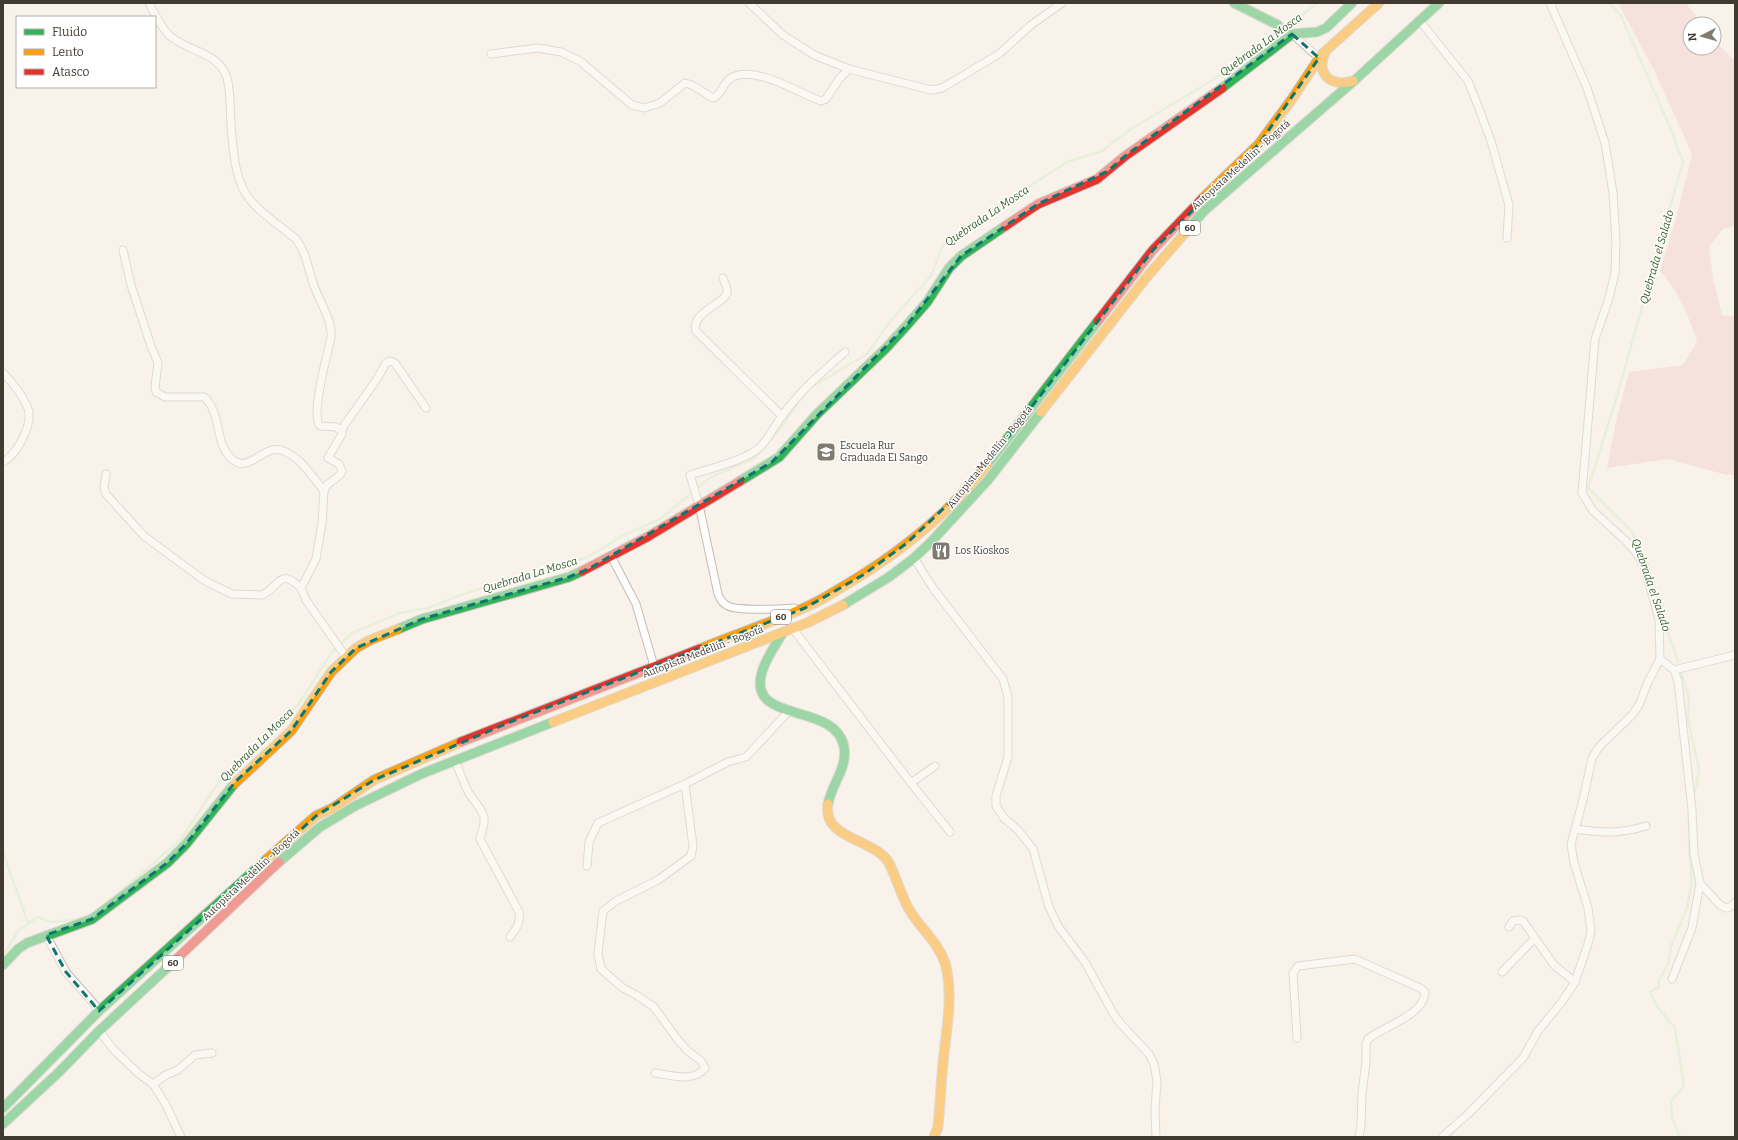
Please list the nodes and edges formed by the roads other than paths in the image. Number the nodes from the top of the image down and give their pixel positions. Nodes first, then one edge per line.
1 (149, 3) edge
2 (749, 3) edge
3 (1062, 3) edge
4 (1234, 3) edge
5 (1352, 3) edge
6 (1379, 3) edge
7 (1428, 3) edge
8 (1439, 3) edge
9 (1550, 3) edge
10 (1419, 20) junction
11 (1285, 30) junction
12 (1329, 48) junction
13 (491, 54) dead end
14 (1319, 58) junction
15 (850, 69) junction
16 (1356, 79) junction
17 (1506, 238) dead end
18 (123, 250) dead end
19 (723, 278) dead end
20 (845, 352) dead end
21 (3, 373) edge
22 (426, 408) dead end
23 (782, 416) junction
24 (341, 430) junction
25 (3, 462) edge
26 (106, 474) dead end
27 (324, 491) junction
28 (699, 505) junction
29 (611, 556) junction
30 (914, 558) junction
31 (301, 588) junction
32 (805, 608) junction
33 (793, 629) junction
34 (782, 634) junction
35 (343, 654) junction
36 (1735, 655) edge
37 (1660, 659) junction
38 (654, 666) junction
39 (1674, 670) junction
40 (789, 711) junction
41 (455, 761) junction
42 (935, 766) dead end
43 (911, 783) junction
44 (685, 784) junction
45 (1646, 826) dead end
46 (1575, 829) junction
47 (950, 832) dead end
48 (587, 866) dead end
49 (1700, 883) junction
50 (1735, 903) edge
51 (1509, 927) dead end
52 (46, 935) junction
53 (510, 938) dead end
54 (1534, 939) junction
55 (3, 965) edge
56 (1502, 972) dead end
57 (1672, 979) dead end
58 (1575, 982) junction
59 (98, 1011) junction
60 (99, 1031) junction
61 (1297, 1038) dead end
62 (212, 1053) dead end
63 (655, 1073) dead end
64 (153, 1084) junction
65 (3, 1108) edge
66 (3, 1124) edge
67 (181, 1137) edge
68 (934, 1137) edge
69 (1156, 1137) edge
70 (1359, 1137) edge
71 (1442, 1137) edge

1 - 24 street
2 - 15 street
3 - 15 street
4 - 11 main road
5 - 11 main road
6 - 12 main road, Autopista Medellín - Bogotá / 60
7 - 10 main road
8 - 10 main road, Autopista Medellín - Bogotá / 60
9 - 37 street
10 - 16 main road, Autopista Medellín - Bogotá / 60
10 - 17 street
11 - 14 street
11 - 28 main road
12 - 14 main road, Autopista Medellín - Bogotá / 60
12 - 16 main road
13 - 15 street
14 - 32 main road, Autopista Medellín - Bogotá / 60
16 - 30 main road, Autopista Medellín - Bogotá / 60
18 - 27 street
19 - 23 street
20 - 23 street
21 - 25 street
22 - 24 street
23 - 28 street
24 - 27 street
26 - 31 street
27 - 31 street
28 - 29 main road
28 - 32 street
29 - 35 main road
29 - 38 street
30 - 33 main road, Autopista Medellín - Bogotá / 60
30 - 69 street
31 - 35 street
32 - 38 main road, Autopista Medellín - Bogotá / 60
33 - 34 main road, Autopista Medellín - Bogotá / 60
33 - 43 street
34 - 40 main road
34 - 41 main road, Autopista Medellín - Bogotá / 60
35 - 52 main road
36 - 39 street
37 - 39 street
37 - 46 street
38 - 59 main road, Autopista Medellín - Bogotá / 60
39 - 49 street
40 - 44 street
40 - 68 main road
41 - 53 street
41 - 60 main road, Autopista Medellín - Bogotá / 60
42 - 43 street
43 - 47 street
44 - 48 street
44 - 63 street
45 - 46 street
46 - 58 street
49 - 50 street
49 - 57 street
51 - 54 street
52 - 55 main road
52 - 59 street
54 - 56 street
54 - 58 street
58 - 71 street
59 - 65 main road, Autopista Medellín - Bogotá / 60
60 - 64 street
60 - 66 main road, Autopista Medellín - Bogotá / 60
61 - 70 street
62 - 64 street
64 - 67 street

